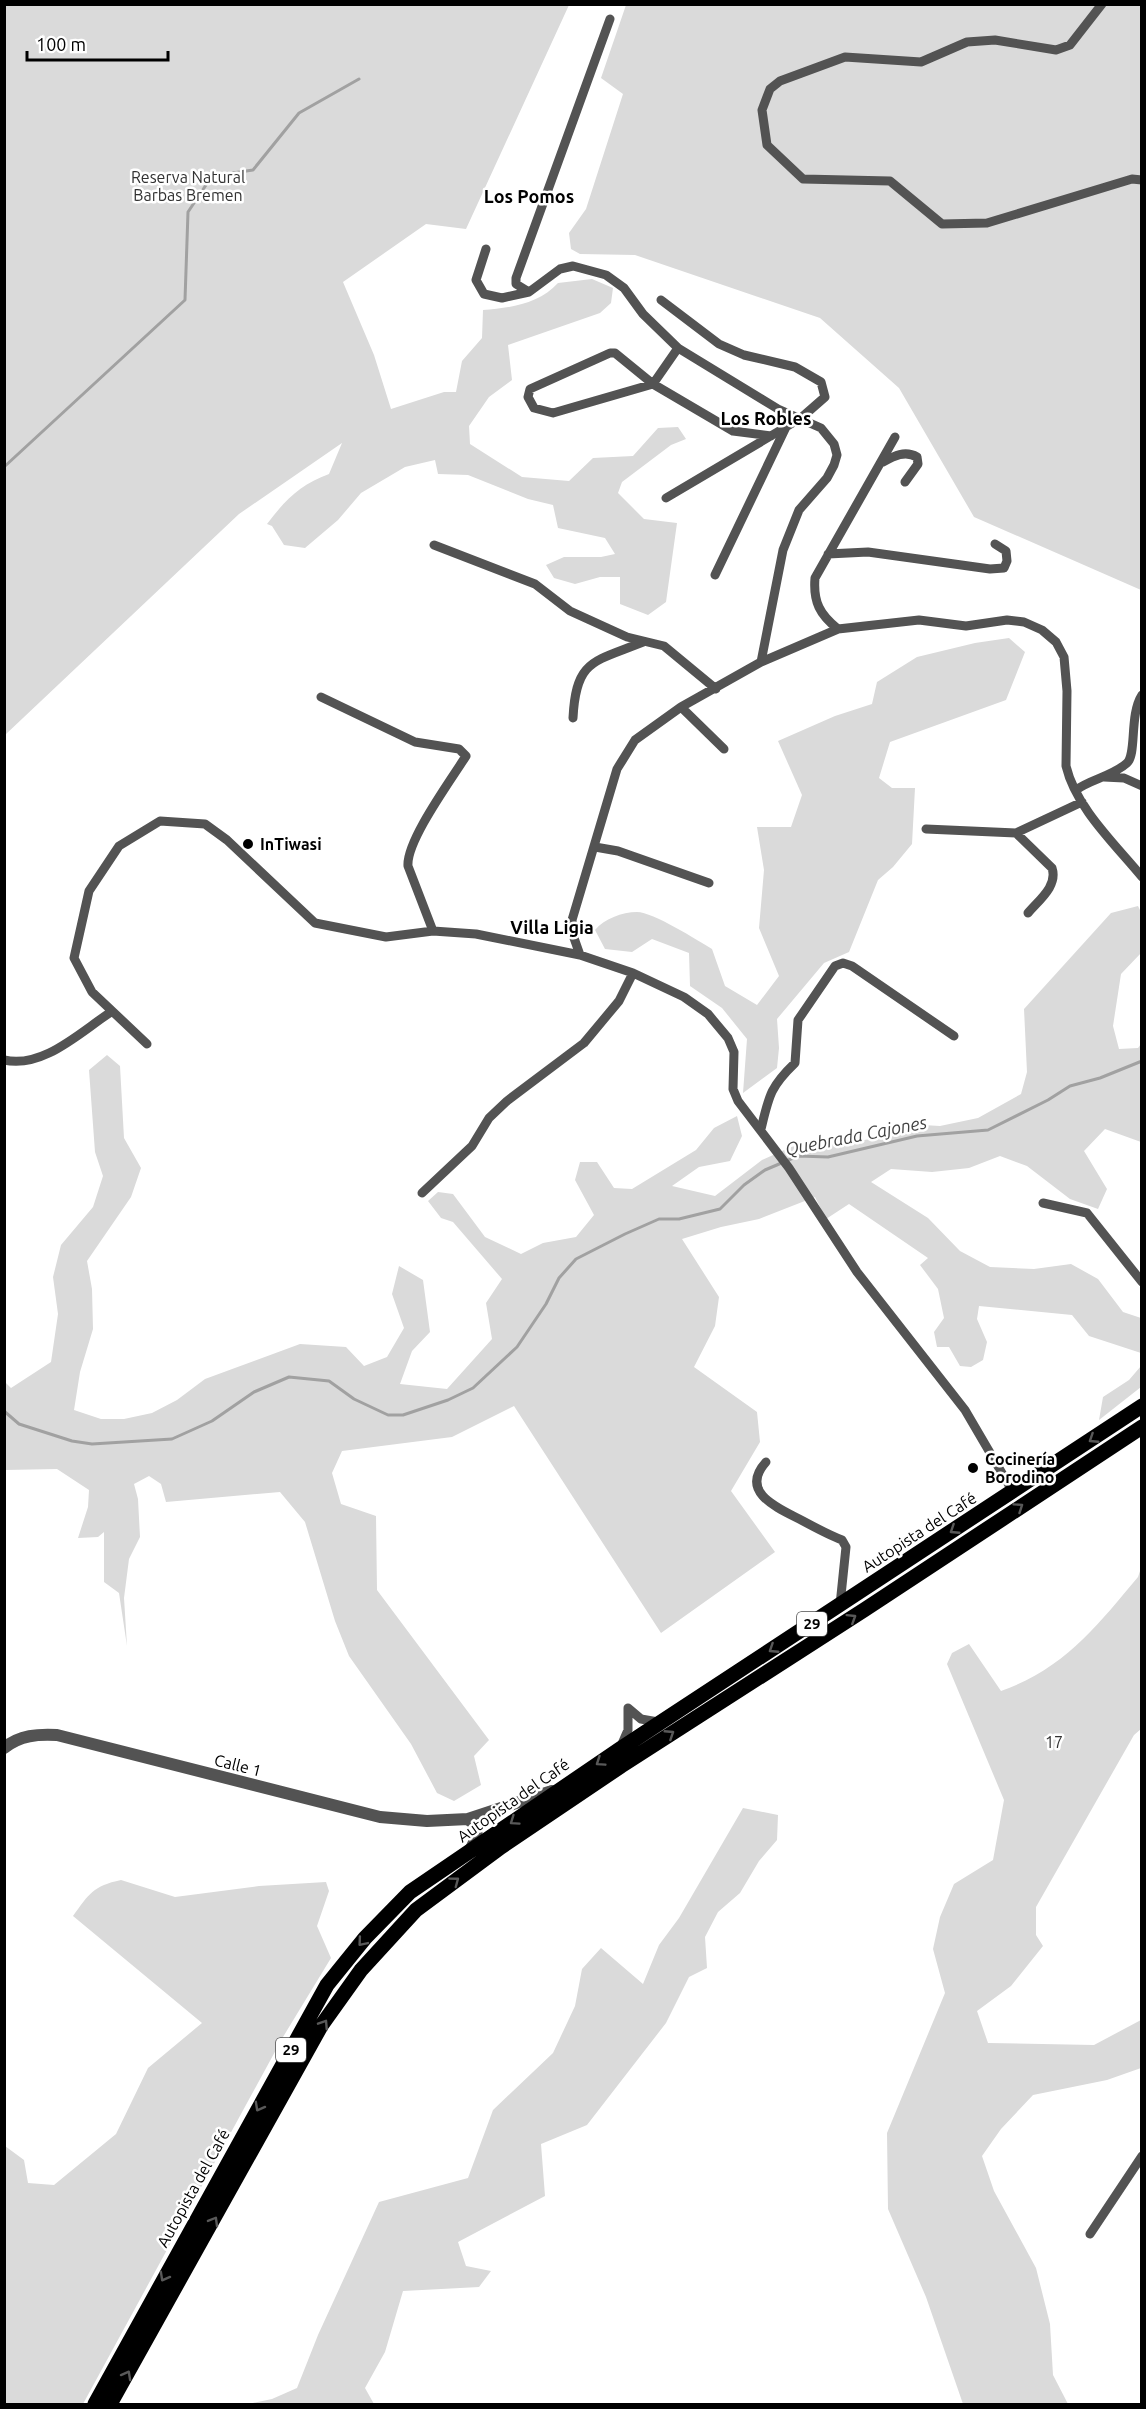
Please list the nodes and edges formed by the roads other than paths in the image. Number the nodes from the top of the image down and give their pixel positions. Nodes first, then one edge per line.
1 (1102, 4) edge
2 (610, 19) dead end
3 (1142, 180) edge
4 (486, 249) dead end
5 (529, 292) junction
6 (661, 300) dead end
7 (678, 348) junction
8 (653, 384) junction
9 (801, 418) junction
10 (786, 427) junction
11 (771, 436) junction
12 (895, 436) dead end
13 (883, 462) junction
14 (905, 482) dead end
15 (666, 498) dead end
16 (995, 544) dead end
17 (434, 545) dead end
18 (828, 554) junction
19 (715, 575) dead end
20 (838, 629) junction
21 (643, 642) junction
22 (761, 662) junction
23 (716, 689) junction
24 (1142, 695) edge
25 (321, 697) dead end
26 (681, 707) junction
27 (573, 718) dead end
28 (724, 749) dead end
29 (1100, 777) junction
30 (1142, 786) edge
31 (1076, 790) junction
32 (1082, 802) junction
33 (926, 829) dead end
34 (1016, 833) junction
35 (595, 847) junction
36 (1142, 877) edge
37 (709, 883) dead end
38 (1029, 913) dead end
39 (433, 931) junction
40 (580, 955) junction
41 (633, 973) junction
42 (111, 1012) junction
43 (954, 1036) dead end
44 (147, 1044) dead end
45 (4, 1060) edge
46 (761, 1129) junction
47 (422, 1193) dead end
48 (1043, 1203) dead end
49 (1142, 1282) edge
50 (1142, 1406) edge
51 (1142, 1427) edge
52 (766, 1461) dead end
53 (1013, 1492) junction
54 (840, 1605) junction
55 (661, 1722) junction
56 (4, 1748) edge
57 (620, 1749) junction
58 (562, 1788) junction
59 (468, 1819) junction
60 (468, 1853) junction
61 (1142, 2156) edge
62 (1090, 2234) dead end
63 (94, 2404) edge
64 (110, 2404) edge

1 - 3 street
2 - 5 street
4 - 5 street
5 - 7 street
6 - 9 street
7 - 8 street
7 - 9 street
8 - 8 street
8 - 11 street
9 - 10 street
9 - 22 street
10 - 11 street
10 - 19 street
11 - 15 street
12 - 13 street
13 - 14 street
13 - 18 street
16 - 18 street
17 - 21 street
18 - 20 street
20 - 22 street
20 - 31 street
21 - 23 street
21 - 27 street
22 - 23 street
23 - 26 street
24 - 29 street
25 - 39 street
26 - 28 street
26 - 35 street
29 - 30 street
29 - 31 street
31 - 32 street
32 - 34 street
32 - 36 street
33 - 34 street
34 - 38 street
35 - 37 street
35 - 40 street
39 - 40 street
39 - 42 street
40 - 41 street
41 - 46 street
41 - 47 street
42 - 44 street
42 - 45 street
43 - 46 street
46 - 53 street
48 - 49 street
50 -> 53 highway, Autopista del Café / 29
64 -> 51 highway, Autopista del Café / 29
52 - 54 street
53 -> 54 highway, Autopista del Café / 29
54 -> 55 highway, Autopista del Café / 29
55 - 57 highway, Autopista del Café / 29
55 - 57 street
56 - 59 street, Calle 1
57 -> 58 highway, Autopista del Café / 29
58 - 59 street, Calle 1
58 -> 60 highway, Autopista del Café / 29
59 - 60 street
60 -> 63 highway, Autopista del Café / 29
61 - 62 street

